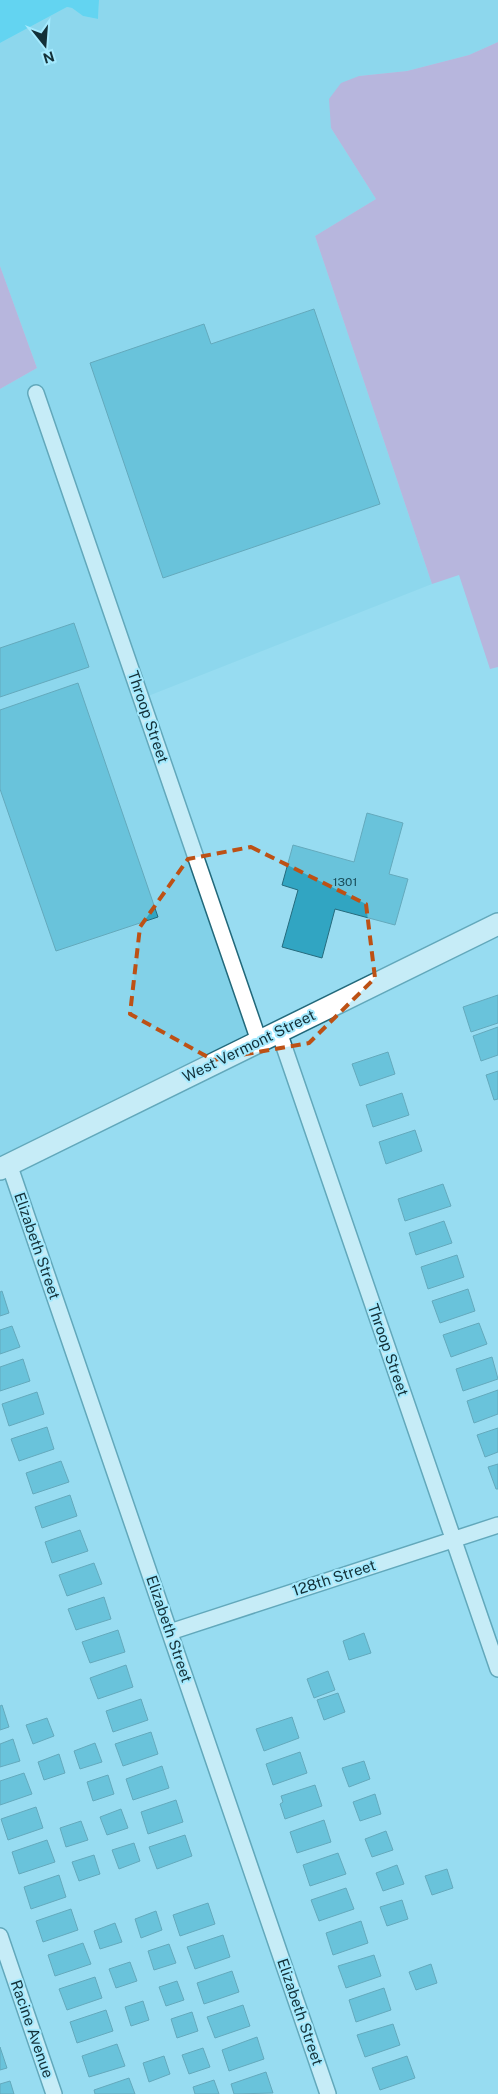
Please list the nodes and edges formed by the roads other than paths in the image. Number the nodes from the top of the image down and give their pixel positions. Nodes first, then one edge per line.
1 (36, 394) dead end
2 (498, 924) edge
3 (279, 1032) junction
4 (259, 1041) junction
5 (5, 1166) edge
6 (498, 1524) edge
7 (453, 1539) junction
8 (170, 1632) junction
9 (498, 1669) edge
10 (0, 1936) edge
11 (54, 2094) edge
12 (328, 2094) edge

1 - 4 street, Throop Street
2 - 3 street, West Vermont Street
3 - 4 street, West Vermont Street
3 - 7 street, Throop Street
4 - 5 street, West Vermont Street
5 - 8 street, Elizabeth Street
6 - 7 street, 128th Street
7 - 8 street, 128th Street
7 - 9 street, Throop Street
8 - 12 street, Elizabeth Street
10 - 11 street, Racine Avenue

